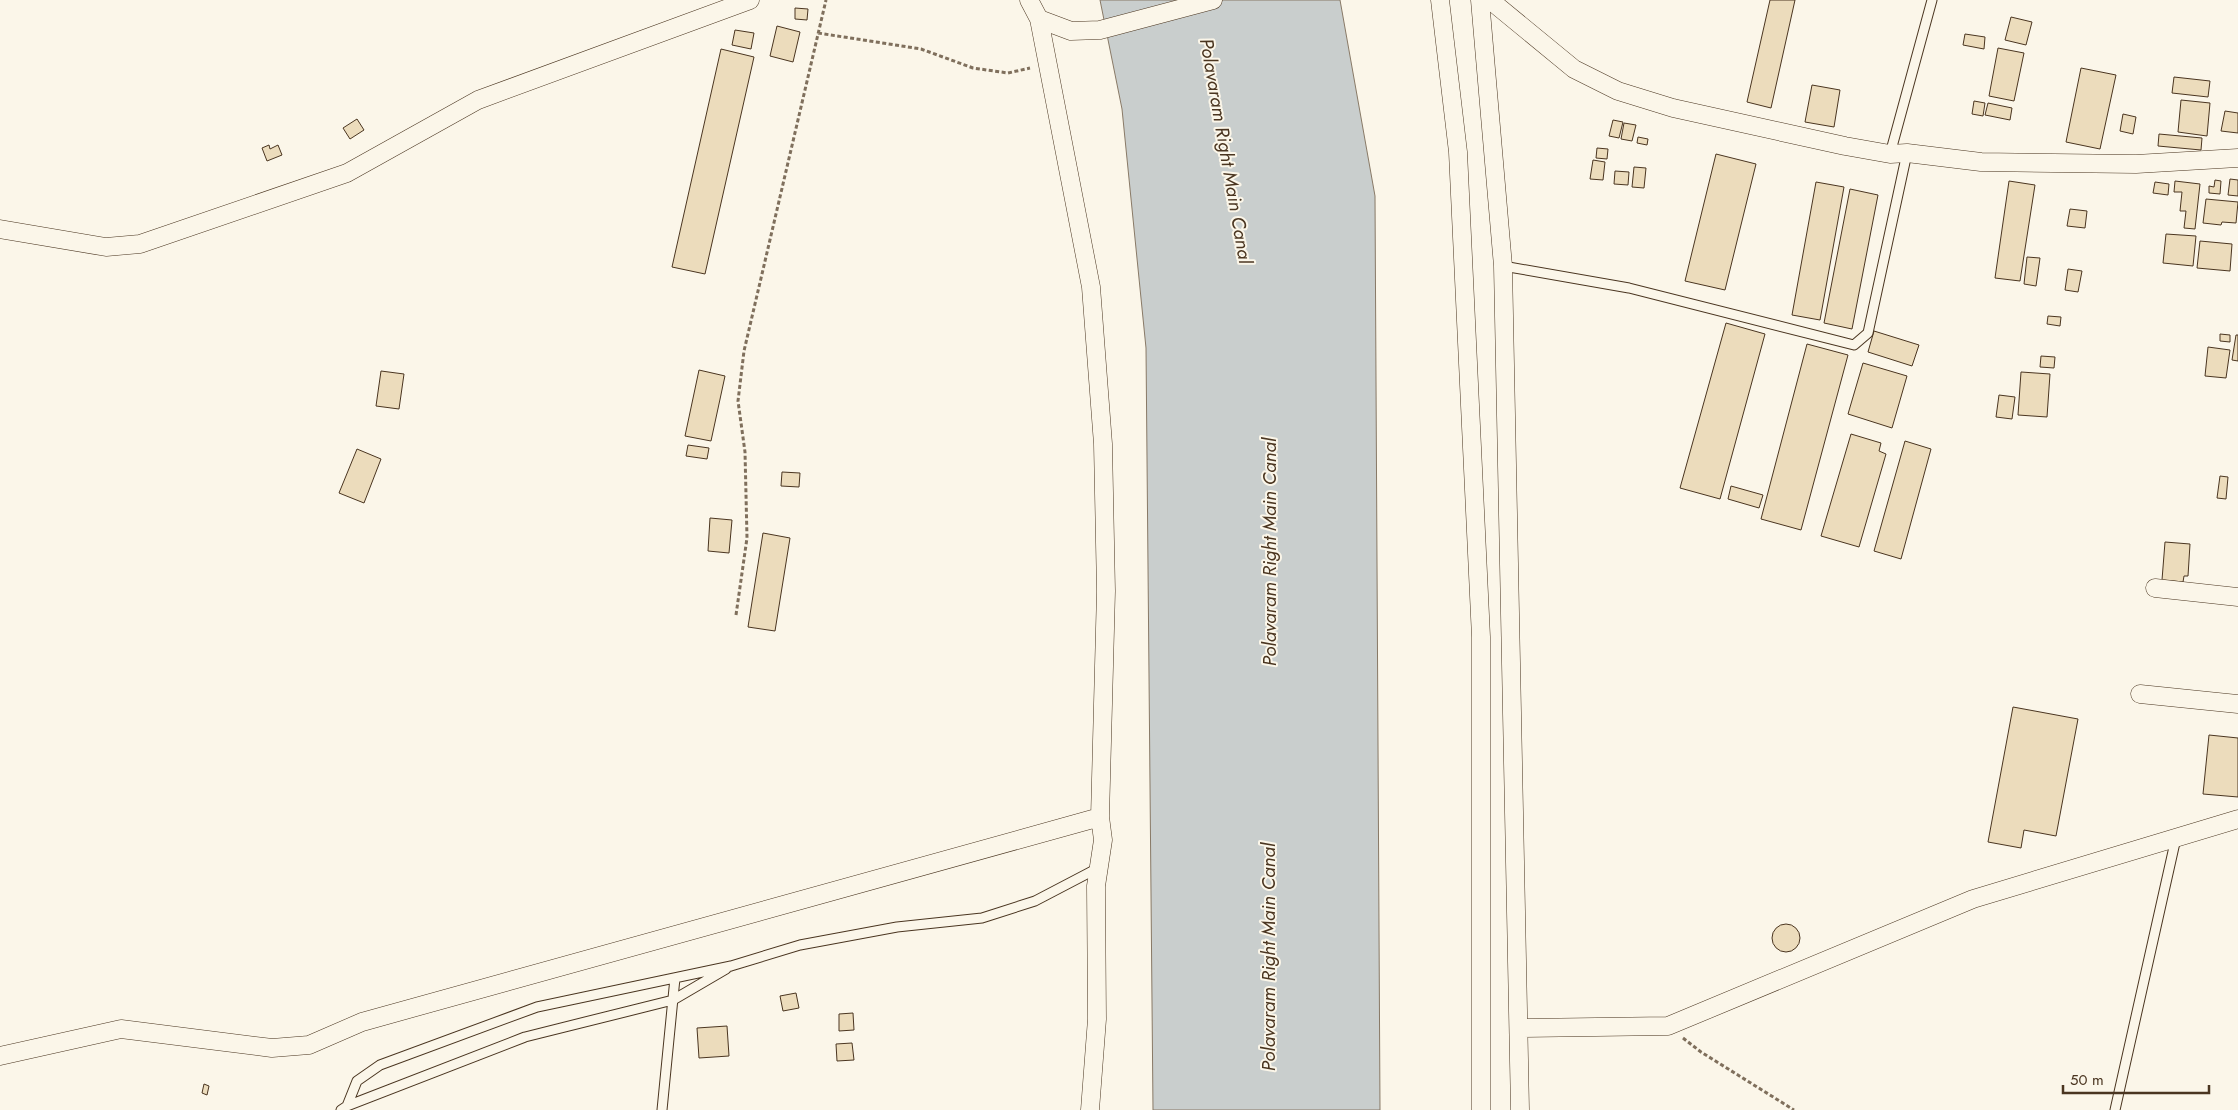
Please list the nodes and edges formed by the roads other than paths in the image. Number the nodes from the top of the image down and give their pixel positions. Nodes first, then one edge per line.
1 (750, 0) edge
2 (1029, 0) edge
3 (1212, 0) edge
4 (1440, 0) edge
5 (1480, 0) edge
6 (1490, 0) edge
7 (1932, 0) edge
8 (1039, 19) junction
9 (1907, 153) junction
10 (1890, 154) junction
11 (2238, 158) edge
12 (0, 229) edge
13 (1503, 266) junction
14 (2155, 588) dead end
15 (2238, 597) edge
16 (2140, 694) dead end
17 (2238, 704) edge
18 (1100, 817) junction
19 (2238, 819) edge
20 (2176, 838) junction
21 (1100, 866) junction
22 (731, 966) junction
23 (675, 978) junction
24 (673, 1000) junction
25 (1519, 1028) junction
26 (0, 1056) edge
27 (344, 1108) edge
28 (662, 1110) edge
29 (1090, 1110) edge
30 (1481, 1110) edge
31 (1520, 1110) edge
32 (2115, 1110) edge

1 - 12 street
2 - 8 street
3 - 8 street
4 - 30 street
5 - 13 street
6 - 10 street
7 - 10 lane
8 - 18 street
9 - 10 street
9 - 11 street
9 - 13 lane
13 - 25 street
14 - 15 street
16 - 17 street
18 - 21 street
18 - 26 street
19 - 20 street
20 - 25 street
20 - 32 lane
21 - 22 lane
21 - 29 street
22 - 23 lane
22 - 24 lane
23 - 24 lane
23 - 27 lane
24 - 27 lane
24 - 28 lane
25 - 31 street

